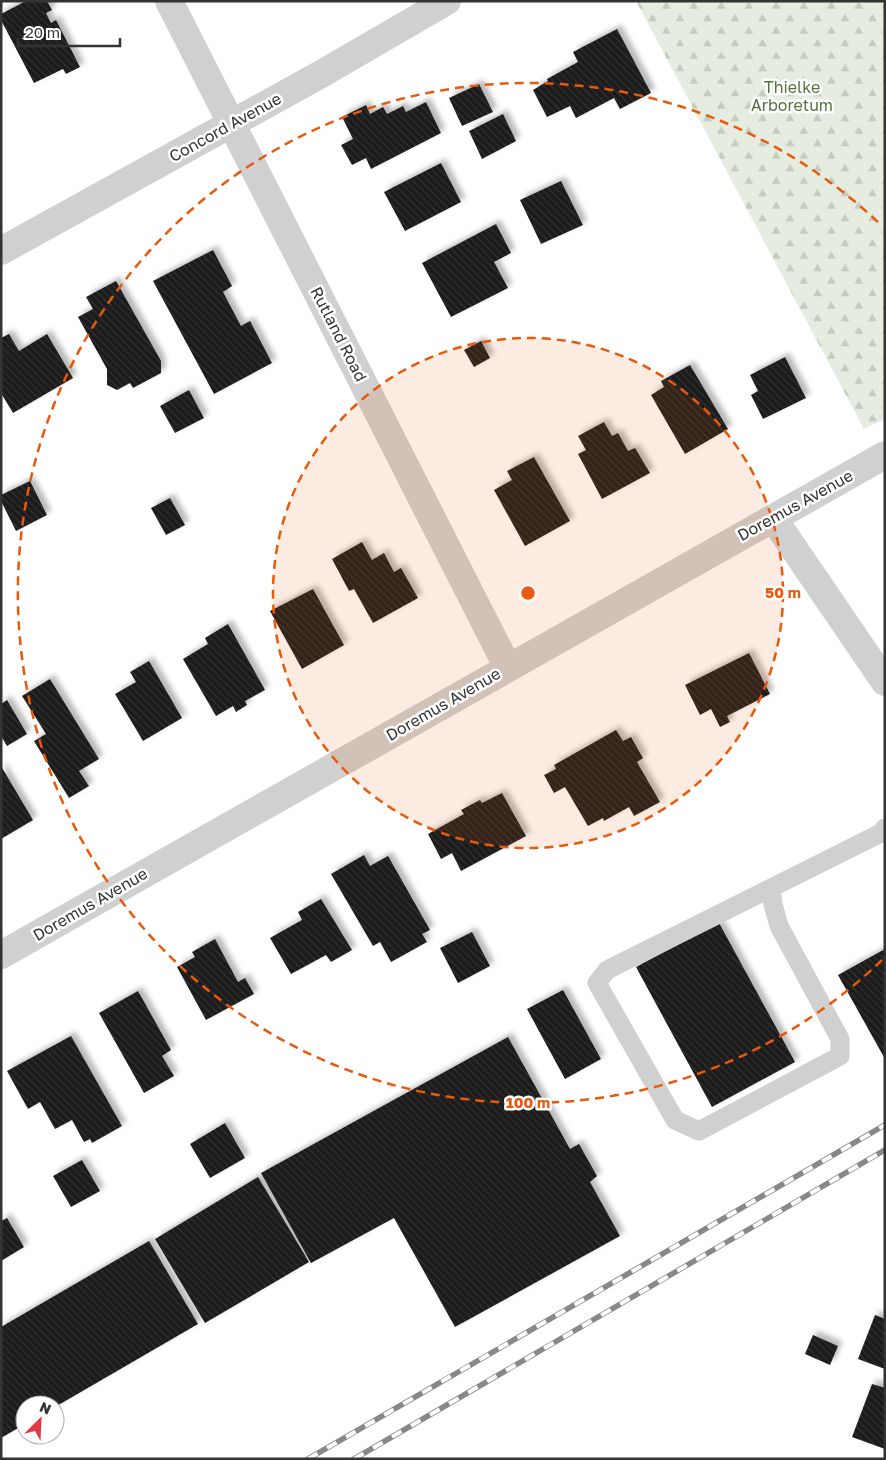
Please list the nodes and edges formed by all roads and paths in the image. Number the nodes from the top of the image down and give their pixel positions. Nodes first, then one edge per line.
1 (169, 1) edge
2 (447, 1) edge
3 (231, 123) junction
4 (1, 251) edge
5 (885, 455) edge
6 (773, 518) junction
7 (508, 668) junction
8 (885, 682) edge
9 (885, 828) edge
10 (771, 888) junction
11 (1, 955) edge

1 - 3 street, Rutland Road
2 - 3 street, Concord Avenue
3 - 4 street, Concord Avenue
3 - 7 street, Rutland Road
5 - 6 street, Doremus Avenue
6 - 7 street, Doremus Avenue
6 - 8 street
7 - 11 street, Doremus Avenue
9 - 10 lane
10 - 10 lane

